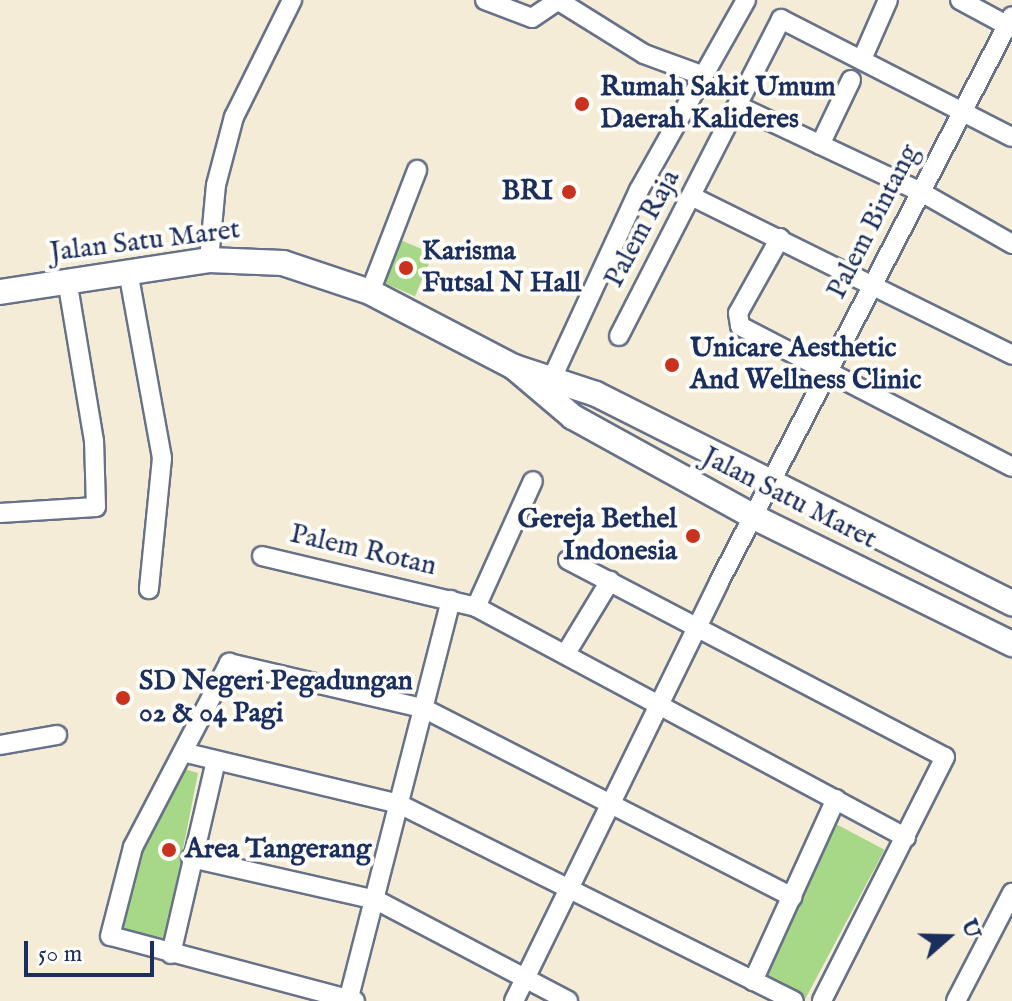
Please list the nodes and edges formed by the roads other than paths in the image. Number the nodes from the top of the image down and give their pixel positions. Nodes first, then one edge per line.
1 (292, 0) edge
2 (485, 0) edge
3 (559, 0) edge
4 (746, 0) edge
5 (888, 0) edge
6 (960, 0) edge
7 (1010, 23) edge
8 (863, 57) junction
9 (701, 75) junction
10 (851, 80) dead end
11 (738, 106) junction
12 (964, 109) junction
13 (1012, 137) edge
14 (820, 145) junction
15 (417, 170) dead end
16 (921, 192) junction
17 (693, 197) junction
18 (780, 238) junction
19 (1012, 244) edge
20 (209, 260) junction
21 (128, 271) junction
22 (67, 279) junction
23 (872, 286) junction
24 (0, 292) edge
25 (370, 292) junction
26 (619, 336) dead end
27 (1012, 355) edge
28 (514, 367) junction
29 (828, 371) junction
30 (552, 374) junction
31 (544, 397) junction
32 (1012, 467) edge
33 (533, 481) dead end
34 (772, 484) junction
35 (0, 513) edge
36 (754, 517) junction
37 (262, 556) dead end
38 (568, 560) dead end
39 (610, 581) junction
40 (149, 589) dead end
41 (451, 600) junction
42 (1012, 603) edge
43 (476, 607) junction
44 (699, 626) junction
45 (1012, 644) edge
46 (568, 650) junction
47 (661, 701) junction
48 (423, 708) junction
49 (57, 735) dead end
50 (0, 745) edge
51 (187, 753) junction
52 (216, 761) junction
53 (836, 799) junction
54 (610, 802) junction
55 (399, 804) junction
56 (906, 838) junction
57 (191, 858) junction
58 (571, 885) junction
59 (1012, 893) edge
60 (793, 897) junction
61 (376, 900) junction
62 (171, 954) junction
63 (525, 978) junction
64 (753, 981) junction
65 (350, 1000) edge
66 (514, 1001) edge
67 (568, 1001) edge
68 (794, 1001) edge
69 (822, 1001) edge
70 (956, 1001) edge

1 - 20 street
2 - 3 street
3 - 9 street
4 - 9 street
5 - 8 street
6 - 7 street
7 - 12 street, Palem Bintang
8 - 11 street, Palem Raja
8 - 12 street
9 - 30 street
10 - 14 street
11 - 14 street
11 - 17 street, Palem Raja
12 - 13 street
12 - 16 street, Palem Bintang
14 - 16 street
15 - 25 street
16 - 19 street
16 - 23 street, Palem Bintang
17 - 18 street
17 - 26 street, Palem Raja
18 - 23 street
18 - 29 street
20 - 21 street, Jalan Satu Maret
20 - 25 street, Jalan Satu Maret
21 - 22 street, Jalan Satu Maret
21 - 40 street
22 - 24 street, Jalan Satu Maret
22 - 35 street
23 - 27 street
23 - 29 street, Palem Bintang
25 - 28 street, Jalan Satu Maret
28 - 30 street, Jalan Satu Maret
28 - 31 street, Jalan Satu Maret
29 - 32 street
29 - 34 street, Palem Bintang
30 - 31 street
30 - 34 street, Jalan Satu Maret
31 - 36 street, Jalan Satu Maret
33 - 43 street
34 - 36 street, Palem Bintang
34 - 42 street, Jalan Satu Maret
36 - 44 street, Palem Bintang
36 - 45 street, Jalan Satu Maret
37 - 41 street, Palem Rotan
38 - 39 street
39 - 44 street
39 - 46 street
41 - 43 street, Palem Rotan
41 - 48 street
43 - 46 street, Palem Rotan
44 - 47 street, Palem Bintang
44 - 56 street
46 - 47 street, Palem Rotan
47 - 53 street, Palem Rotan
47 - 54 street, Palem Bintang
48 - 51 street
48 - 54 street
48 - 55 street
49 - 50 street
51 - 52 street
51 - 62 street
52 - 55 street
52 - 57 street
53 - 56 street, Palem Rotan
53 - 60 street
54 - 58 street, Palem Bintang
54 - 60 street
55 - 58 street
55 - 61 street
56 - 69 street
57 - 61 street
57 - 62 street
58 - 63 street, Palem Bintang
58 - 64 street
59 - 70 street
60 - 64 street
61 - 63 street
61 - 65 street
62 - 65 street
63 - 66 street, Palem Bintang
63 - 67 street
64 - 68 street

